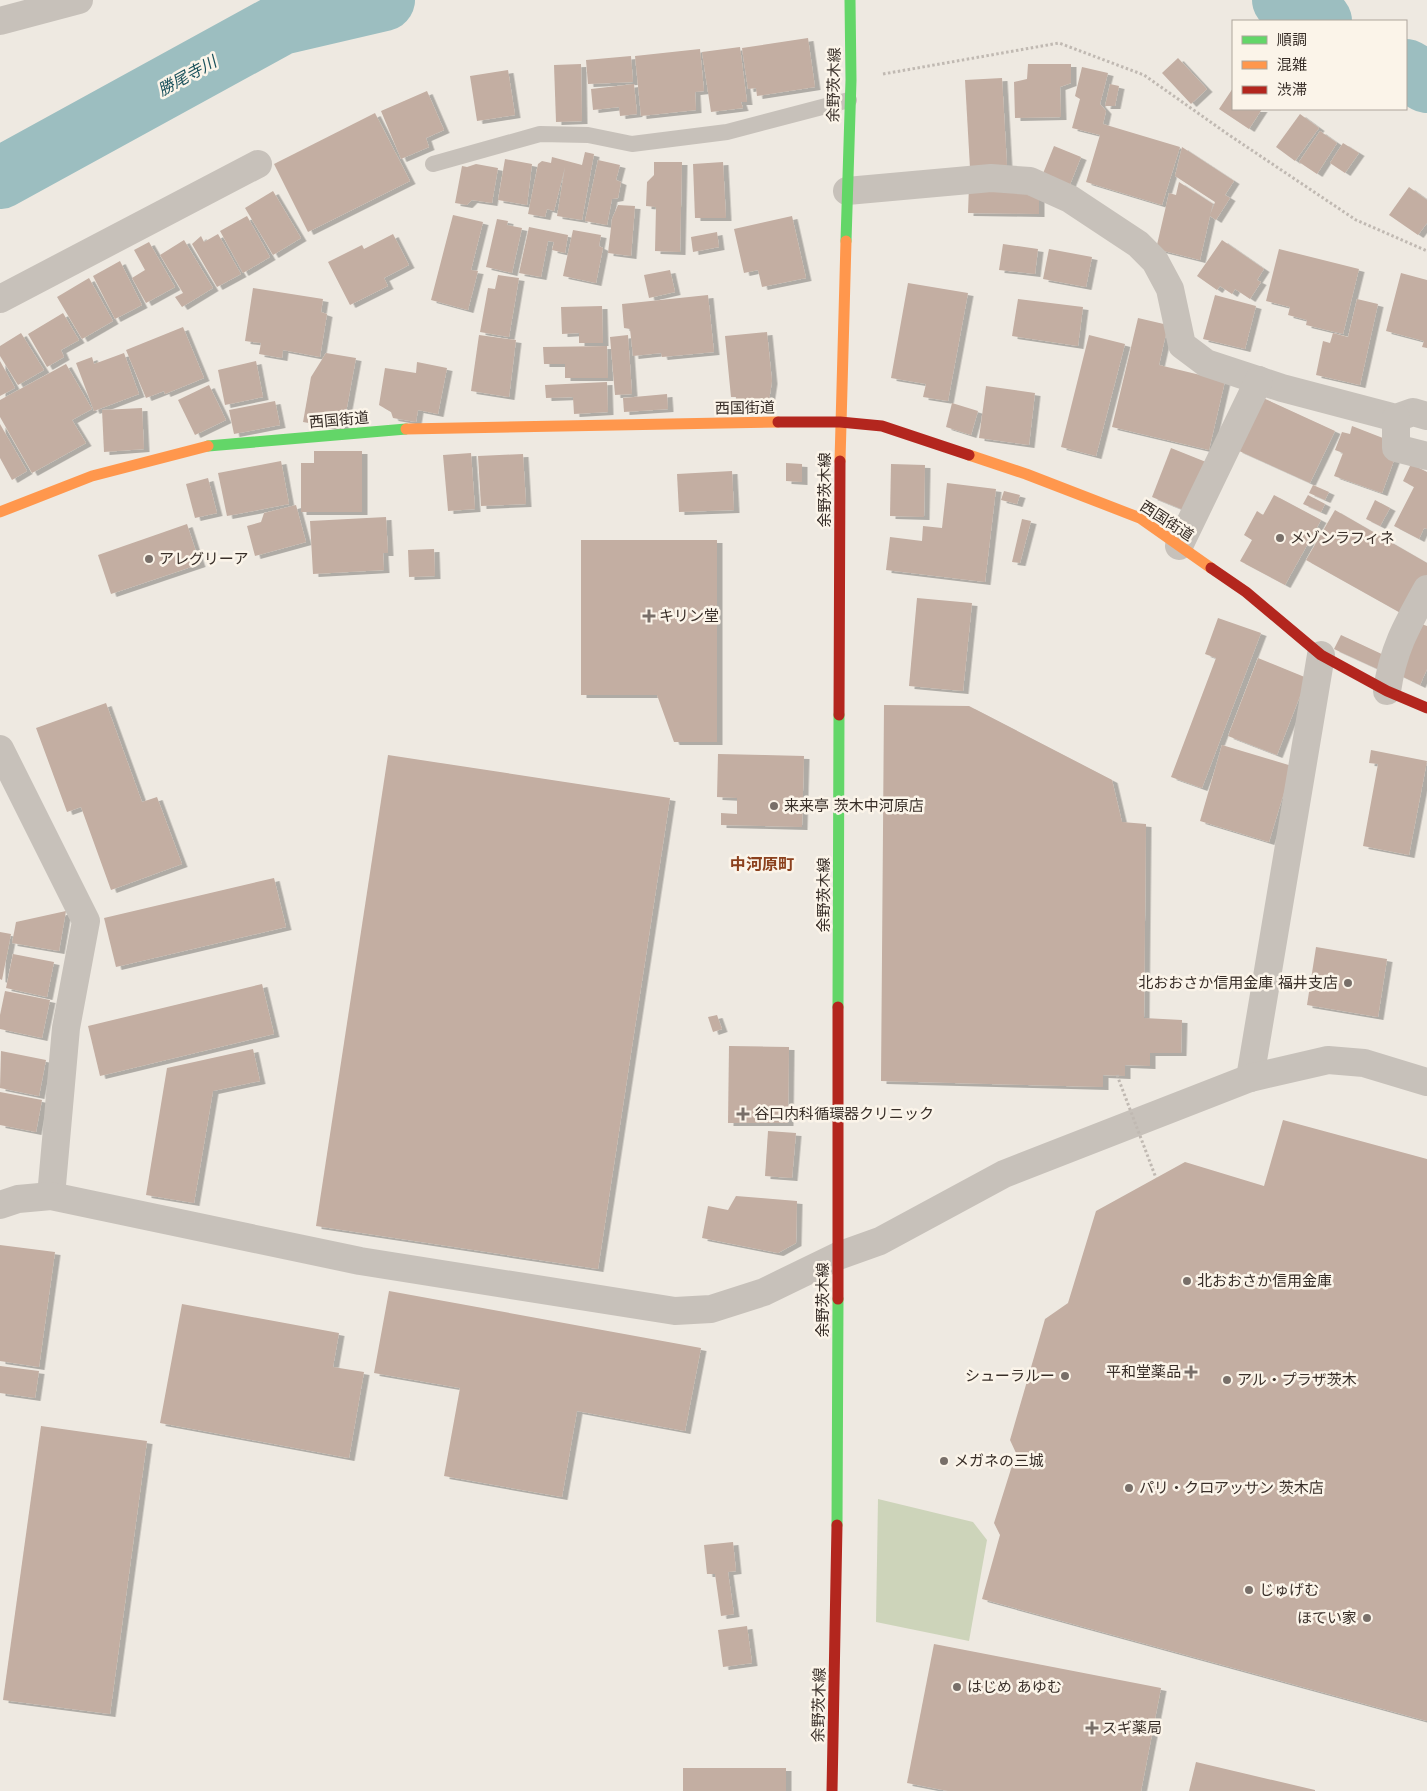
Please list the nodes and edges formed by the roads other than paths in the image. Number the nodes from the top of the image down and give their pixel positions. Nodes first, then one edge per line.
1 (79, 0) edge
2 (850, 0) edge
3 (0, 21) edge
4 (849, 100) junction
5 (258, 164) dead end
6 (433, 164) dead end
7 (847, 191) junction
8 (0, 299) edge
9 (1259, 380) junction
10 (1427, 416) edge
11 (1396, 418) junction
12 (840, 422) junction
13 (1427, 456) edge
14 (0, 512) edge
15 (1179, 546) junction
16 (1427, 589) edge
17 (1321, 655) junction
18 (1387, 690) junction
19 (1427, 708) edge
20 (0, 749) edge
21 (1250, 1078) junction
22 (1427, 1082) edge
23 (51, 1196) junction
24 (0, 1205) edge
25 (838, 1256) junction
26 (832, 1791) edge

1 - 3 street
2 - 4 main road, 余野茨木線
4 - 6 lane
4 - 7 main road, 余野茨木線
5 - 8 street
7 - 9 street
7 - 12 main road, 余野茨木線
9 - 11 street
9 - 15 street
10 - 11 street
11 - 13 street
12 - 14 main road, 西国街道
12 - 15 main road, 西国街道
12 - 25 main road, 余野茨木線
15 - 17 main road, 西国街道
16 - 18 street
17 - 18 main road, 西国街道
17 - 21 street
18 - 19 main road, 西国街道
20 - 23 street
21 - 22 street
21 - 25 street
23 - 24 street
23 - 25 street
25 - 26 main road, 余野茨木線

